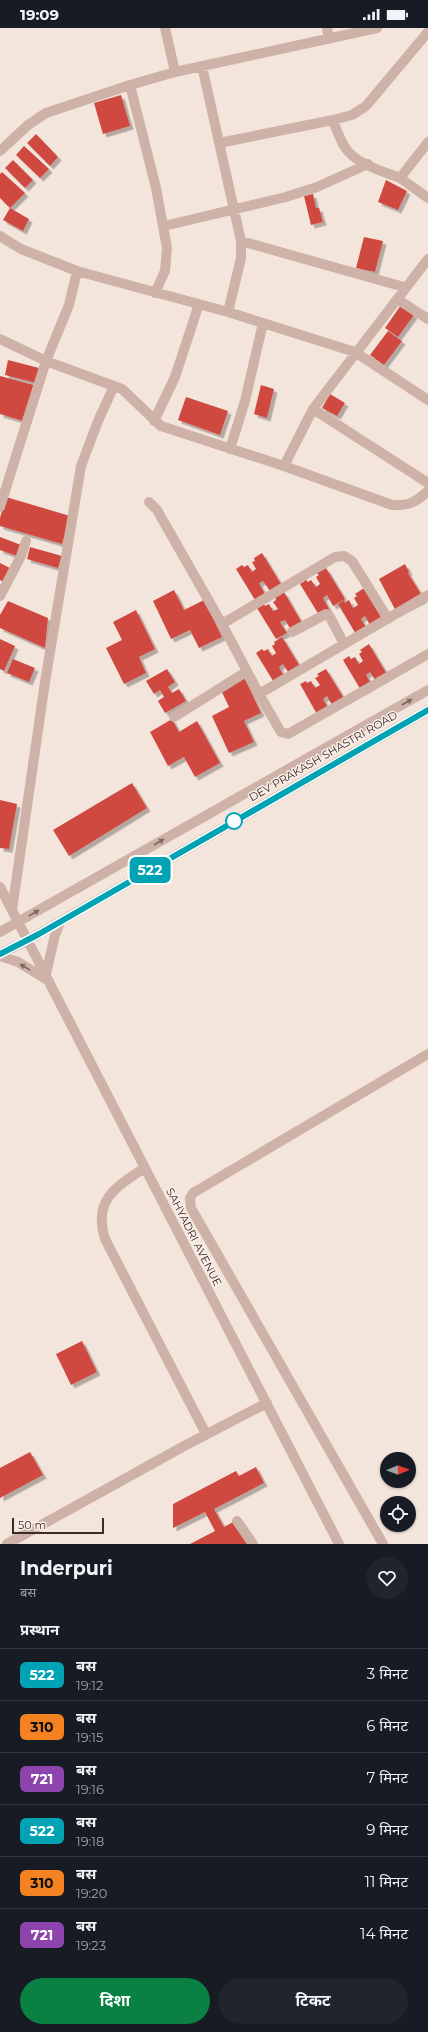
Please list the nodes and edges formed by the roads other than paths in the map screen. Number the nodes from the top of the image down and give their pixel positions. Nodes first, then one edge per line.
1 (165, 28) edge
2 (327, 28) edge
3 (377, 28) edge
4 (428, 32) edge
5 (329, 38) junction
6 (202, 66) junction
7 (175, 72) junction
8 (130, 85) junction
9 (333, 120) junction
10 (428, 142) edge
11 (219, 143) junction
12 (0, 151) edge
13 (368, 164) junction
14 (400, 178) junction
15 (428, 198) edge
16 (234, 209) junction
17 (164, 226) junction
18 (0, 236) edge
19 (242, 241) junction
20 (428, 259) edge
21 (77, 271) junction
22 (404, 288) junction
23 (155, 293) junction
24 (397, 299) junction
25 (198, 304) junction
26 (228, 312) junction
27 (428, 320) edge
28 (263, 323) junction
29 (0, 339) edge
30 (355, 352) junction
31 (46, 361) junction
32 (114, 386) junction
33 (428, 400) edge
34 (313, 409) junction
35 (154, 421) junction
36 (230, 449) junction
37 (284, 466) junction
38 (428, 483) edge
39 (428, 491) edge
40 (149, 502) dead end
41 (0, 507) edge
42 (26, 541) dead end
43 (428, 595) edge
44 (0, 596) edge
45 (388, 619) junction
46 (222, 624) junction
47 (292, 632) dead end
48 (344, 644) junction
49 (428, 654) edge
50 (246, 672) junction
51 (428, 690) edge
52 (258, 694) junction
53 (428, 710) edge
54 (174, 717) dead end
55 (0, 887) edge
56 (12, 910) junction
57 (19, 922) junction
58 (60, 922) junction
59 (0, 932) edge
60 (28, 940) junction
61 (0, 955) edge
62 (47, 978) junction
63 (428, 1054) edge
64 (145, 1168) junction
65 (267, 1403) junction
66 (206, 1434) junction
67 (237, 1521) dead end
68 (7, 1544) edge
69 (253, 1544) edge
70 (339, 1544) edge
71 (383, 1544) edge

1 - 7 street
2 - 5 street
3 - 5 street
4 - 9 street
5 - 6 street
6 - 7 street
6 - 11 street
7 - 8 street
8 - 12 street
8 - 17 street
9 - 11 street
9 - 13 street
10 - 14 street
11 - 16 street
13 - 14 street
13 - 16 street
14 - 15 street
16 - 17 street
16 - 19 street
17 - 23 street
18 - 21 street
19 - 22 street
19 - 26 street
20 - 22 street
21 - 23 street
21 - 31 street
22 - 24 street
23 - 25 street
24 - 27 street
24 - 30 street
25 - 26 street
25 - 35 street
26 - 28 street
28 - 30 street
28 - 36 street
29 - 31 street
30 - 33 street
30 - 34 street
31 - 32 street
31 - 41 street
32 - 35 street
32 - 56 street
34 - 37 street
34 - 38 street
35 - 36 street
36 - 37 street
37 - 39 street
40 - 46 street
42 - 44 street
43 - 45 street
45 - 46 street
45 - 48 street
46 - 50 street
47 - 48 street
48 - 52 street
49 - 52 street
50 - 52 street
50 - 54 street
57 -> 51 street, DEV PRAKASH SHASTRI ROAD
53 - 58 street, DEV PRAKASH SHASTRI ROAD
55 - 56 street, SAHYADRI AVENUE
56 - 57 street, SAHYADRI AVENUE
57 - 59 street, DEV PRAKASH SHASTRI ROAD
57 - 60 street, SAHYADRI AVENUE
58 - 60 street, DEV PRAKASH SHASTRI ROAD
58 - 62 street
60 - 61 street, DEV PRAKASH SHASTRI ROAD
60 - 62 street, SAHYADRI AVENUE
62 -> 61 street
62 - 64 street, SAHYADRI AVENUE
63 - 71 street
64 - 65 street, SAHYADRI AVENUE
64 - 66 street
65 - 66 street
65 - 70 street, SAHYADRI AVENUE
66 - 68 street
67 - 69 street

